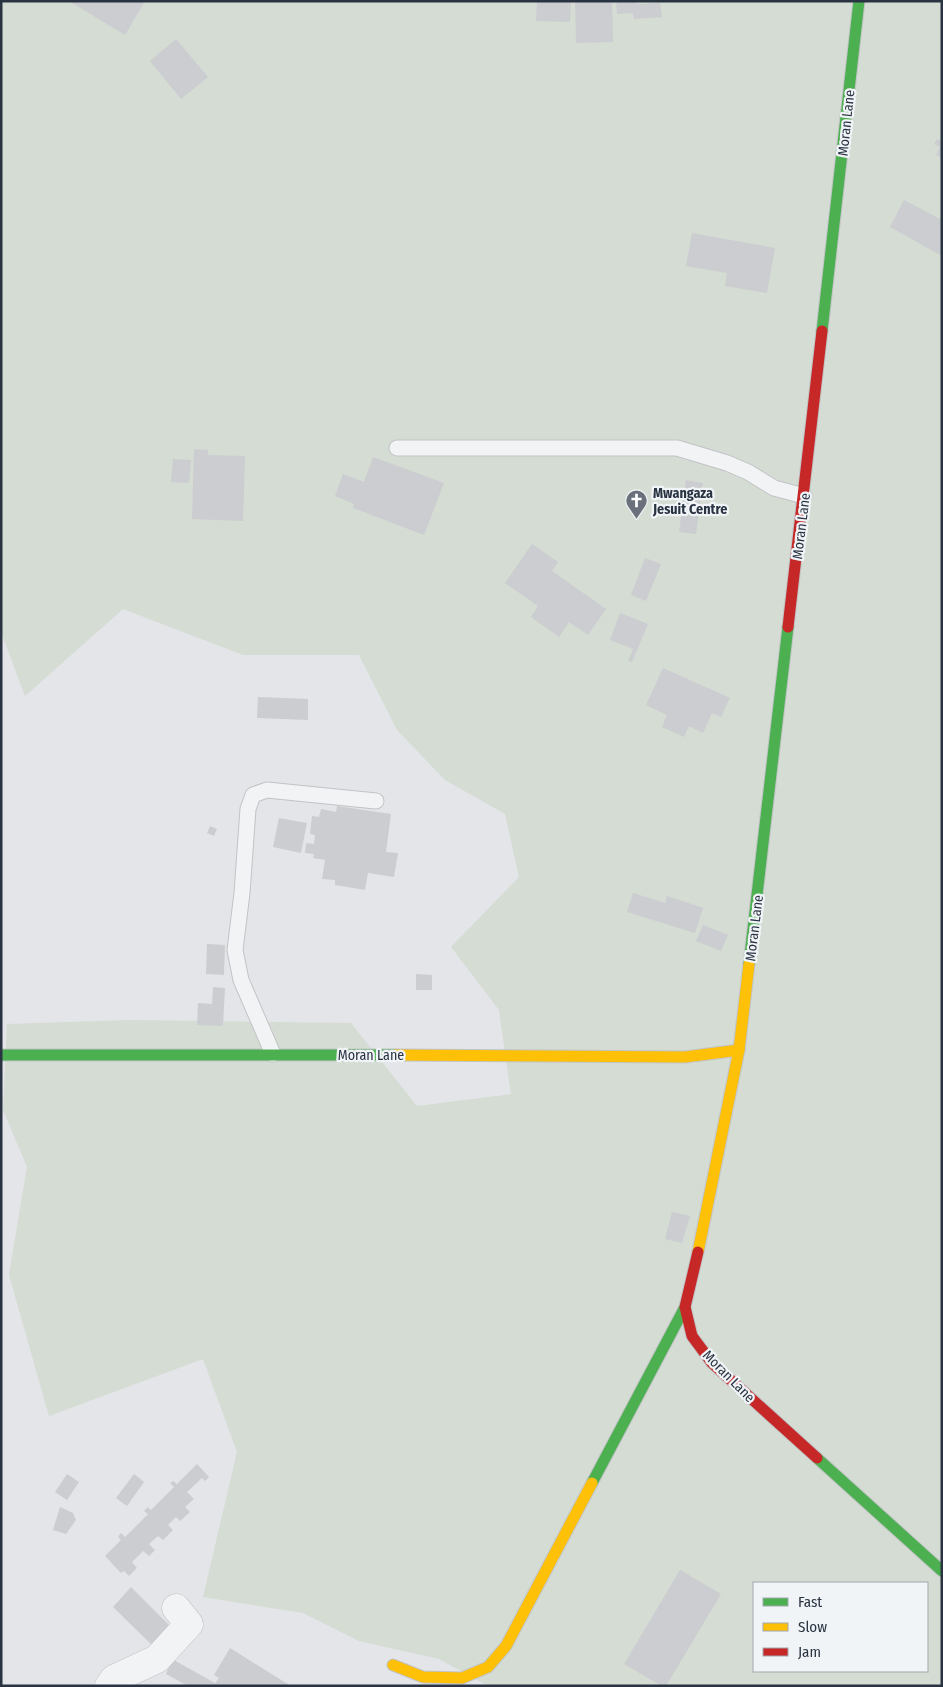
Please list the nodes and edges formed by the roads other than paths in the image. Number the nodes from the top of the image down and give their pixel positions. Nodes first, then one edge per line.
1 (859, 1) edge
2 (397, 448) dead end
3 (804, 496) junction
4 (376, 801) dead end
5 (740, 1050) junction
6 (273, 1054) junction
7 (1, 1055) edge
8 (685, 1307) junction
9 (942, 1571) edge
10 (176, 1608) dead end
11 (393, 1665) dead end
12 (109, 1686) edge

1 - 3 street, Moran Lane
2 - 3 lane
3 - 5 street, Moran Lane
4 - 6 lane
5 - 6 street, Moran Lane
5 - 8 street, Moran Lane
6 - 7 street, Moran Lane
8 - 9 street, Moran Lane
8 - 11 street
10 - 12 street

